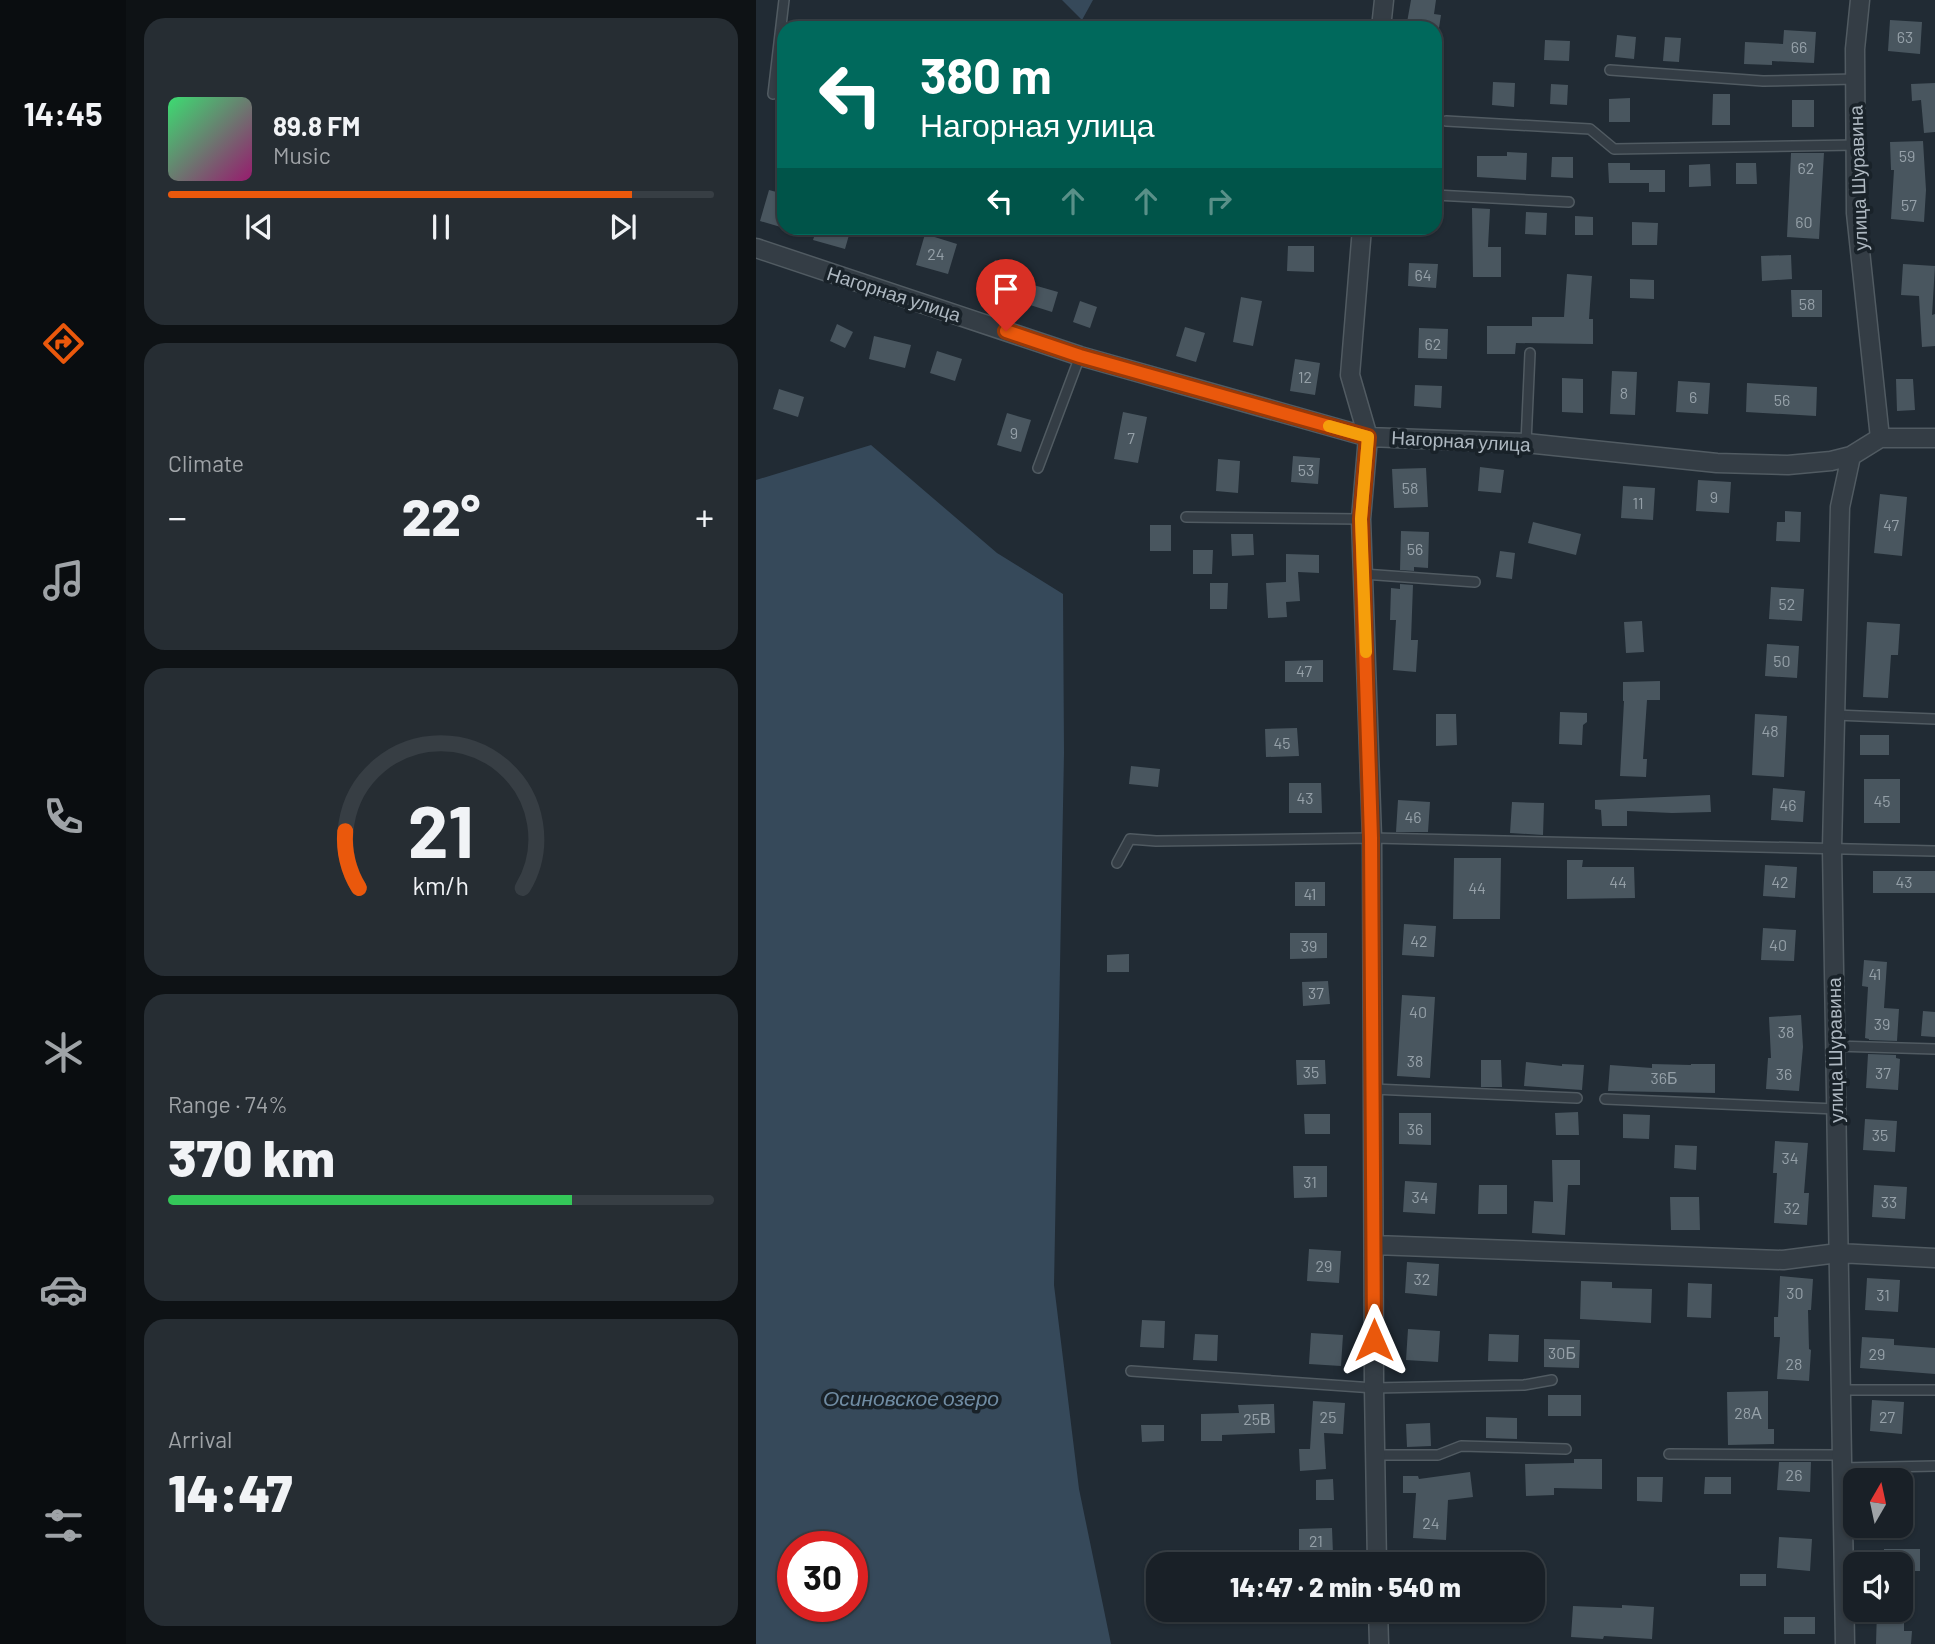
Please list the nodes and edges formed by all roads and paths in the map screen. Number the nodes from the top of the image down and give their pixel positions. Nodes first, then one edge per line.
1 (784, 0) edge
2 (1384, 0) edge
3 (1860, 0) edge
4 (782, 21) edge
5 (1382, 21) edge
6 (777, 60) edge
7 (1609, 70) dead end
8 (1856, 79) junction
9 (773, 94) dead end
10 (1446, 121) dead end
11 (1856, 145) junction
12 (1442, 195) edge
13 (1569, 202) dead end
14 (1361, 235) edge
15 (756, 248) edge
16 (1530, 353) dead end
17 (1080, 356) junction
18 (1368, 437) junction
19 (1935, 438) edge
20 (1880, 439) junction
21 (1526, 443) junction
22 (1851, 456) junction
23 (1038, 468) dead end
24 (1186, 517) dead end
25 (1361, 519) junction
26 (1363, 575) junction
27 (1475, 582) dead end
28 (1835, 715) junction
29 (1935, 719) edge
30 (1371, 838) junction
31 (1832, 848) junction
32 (1935, 851) edge
33 (1117, 863) dead end
34 (1835, 1046) junction
35 (1935, 1049) edge
36 (1373, 1089) junction
37 (1577, 1098) dead end
38 (1605, 1099) dead end
39 (1836, 1109) junction
40 (1374, 1245) junction
41 (1838, 1253) junction
42 (1935, 1258) edge
43 (1130, 1371) dead end
44 (1552, 1380) dead end
45 (1374, 1388) junction
46 (1841, 1390) junction
47 (1935, 1390) edge
48 (1566, 1449) dead end
49 (1669, 1454) dead end
50 (1376, 1455) junction
51 (1842, 1462) junction
52 (1935, 1466) edge
53 (1377, 1552) edge
54 (1378, 1622) edge
55 (1379, 1644) edge
56 (1845, 1644) edge

1 - 4 lane
2 - 5 street
3 - 8 street, улица Шуравина
6 - 9 lane
7 - 8 lane
8 - 11 street, улица Шуравина
10 - 11 lane
11 - 20 street, улица Шуравина
12 - 13 lane
14 - 18 street
15 - 17 street, Нагорная улица
16 - 21 lane
17 - 18 street, Нагорная улица
17 - 23 lane
18 - 21 street, Нагорная улица
18 - 25 street
19 - 20 street, Нагорная улица
20 - 22 street, Нагорная улица
21 - 22 street, Нагорная улица
22 - 28 street, улица Шуравина
24 - 25 lane
25 - 26 street
26 - 27 lane
26 - 30 street
28 - 29 lane
28 - 31 street, улица Шуравина
30 - 31 lane
30 - 33 lane
30 - 36 street
31 - 32 lane
31 - 34 street, улица Шуравина
34 - 35 lane
34 - 39 street, улица Шуравина
36 - 37 lane
36 - 40 street
38 - 39 lane
39 - 41 street, улица Шуравина
40 - 41 street
40 - 45 street
41 - 42 street
41 - 46 street, улица Шуравина
43 - 45 lane
44 - 45 lane
45 - 50 street
46 - 47 lane
46 - 51 street, улица Шуравина
48 - 50 lane
49 - 51 lane
50 - 53 street
51 - 52 lane
51 - 56 street, улица Шуравина
54 - 55 street

